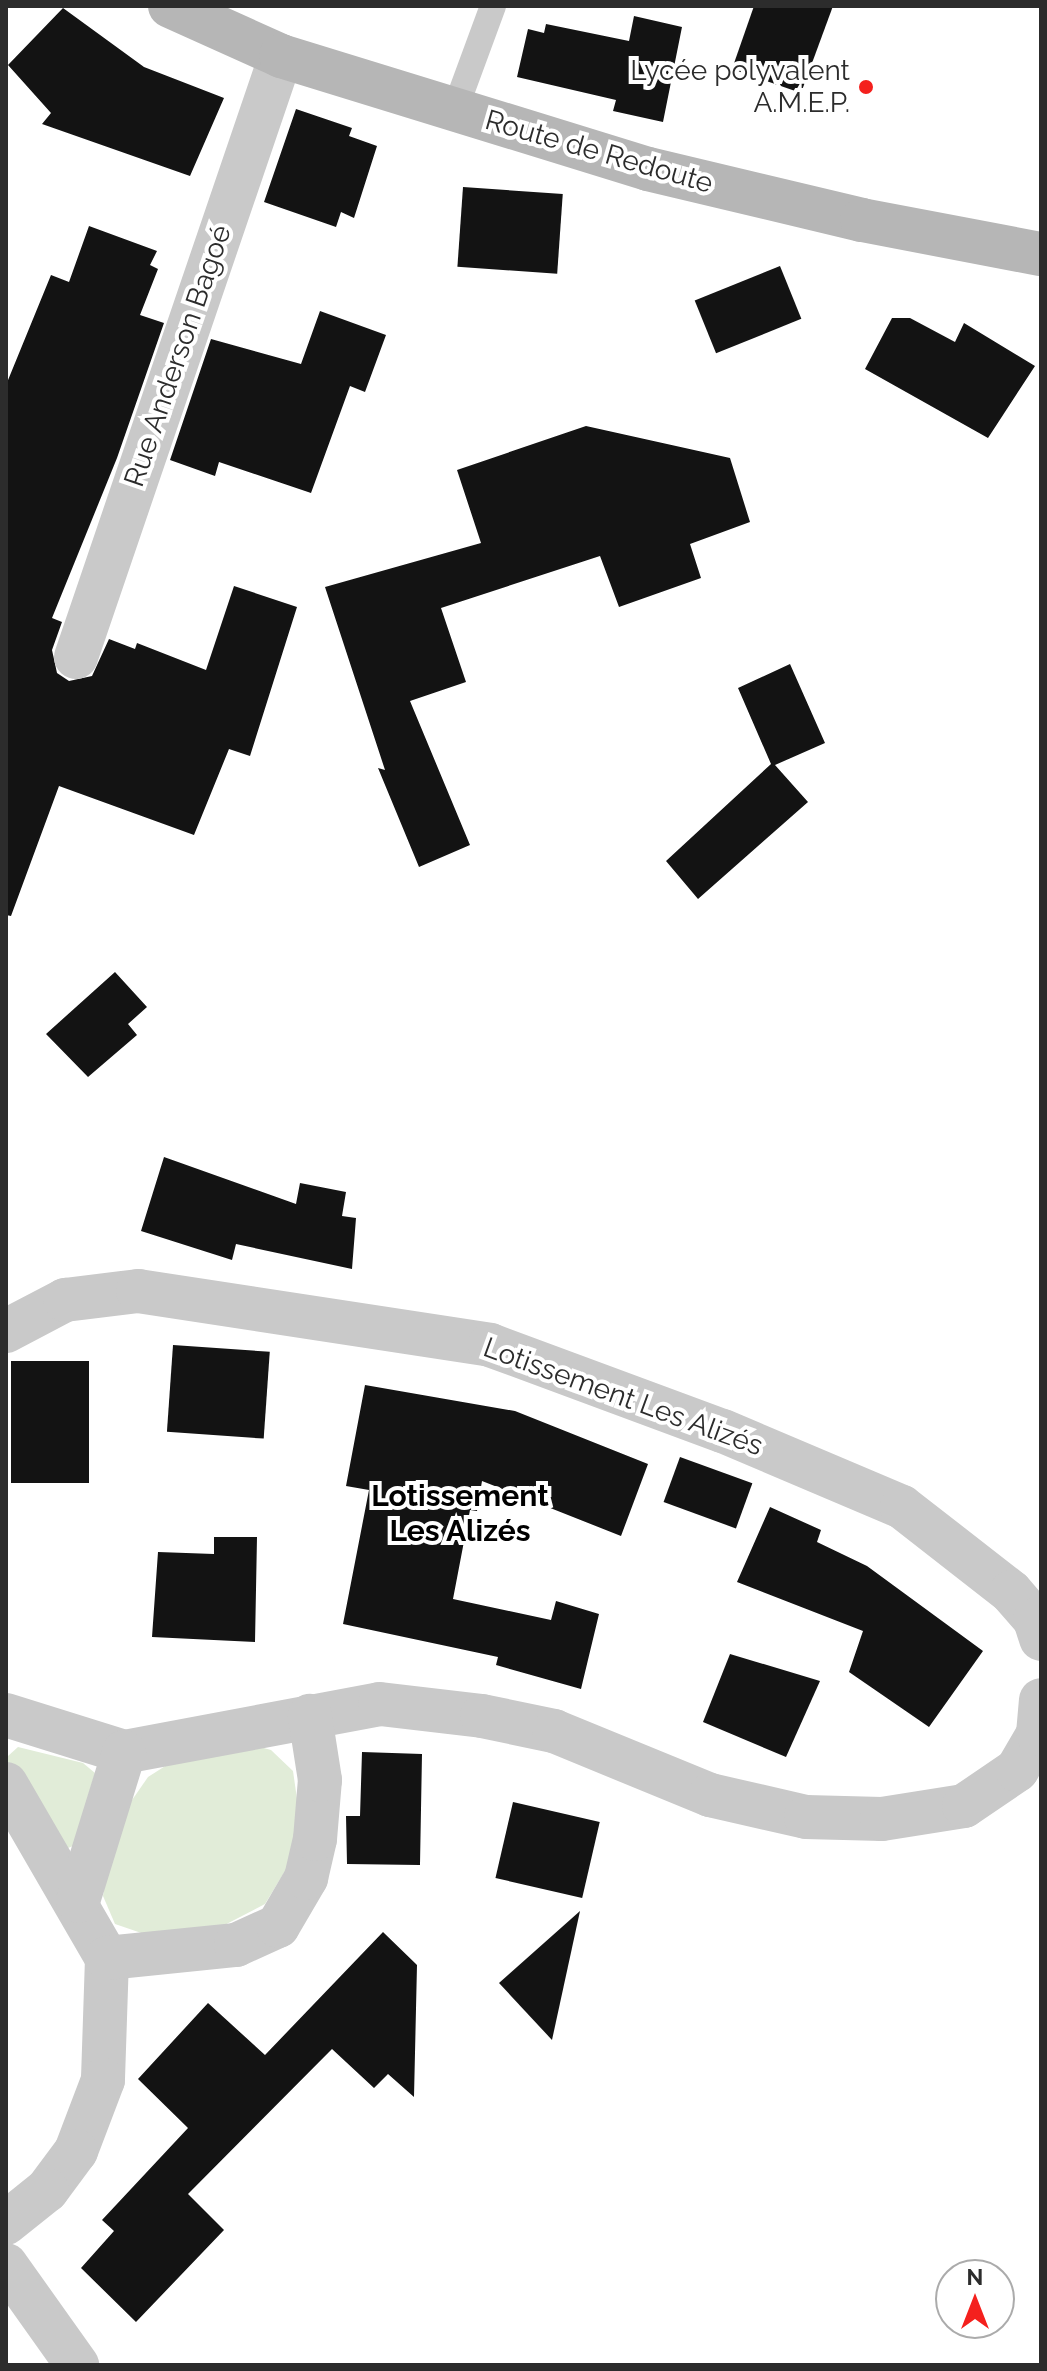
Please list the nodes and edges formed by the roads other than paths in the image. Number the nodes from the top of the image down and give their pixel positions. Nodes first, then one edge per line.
1 (170, 6) edge
2 (493, 6) edge
3 (281, 56) junction
4 (454, 112) junction
5 (1041, 254) edge
6 (76, 657) dead end
7 (6, 1331) edge
8 (1041, 1639) edge
9 (1041, 1700) edge
10 (6, 1715) edge
11 (310, 1716) junction
12 (124, 1752) junction
13 (6, 1784) edge
14 (78, 1901) junction
15 (107, 1958) junction
16 (6, 2223) edge
17 (6, 2265) edge
18 (77, 2365) edge

1 - 3 main road, Route de Redoute
2 - 4 lane
3 - 4 main road, Route de Redoute
3 - 6 street, Rue Anderson Bagoé
4 - 5 main road, Route de Redoute
7 - 8 street, Lotissement Les Alizés
9 - 11 street
10 - 12 street
11 - 12 street
11 - 15 street
12 - 14 street
13 - 14 street
14 - 15 street
15 - 16 street
17 - 18 street

